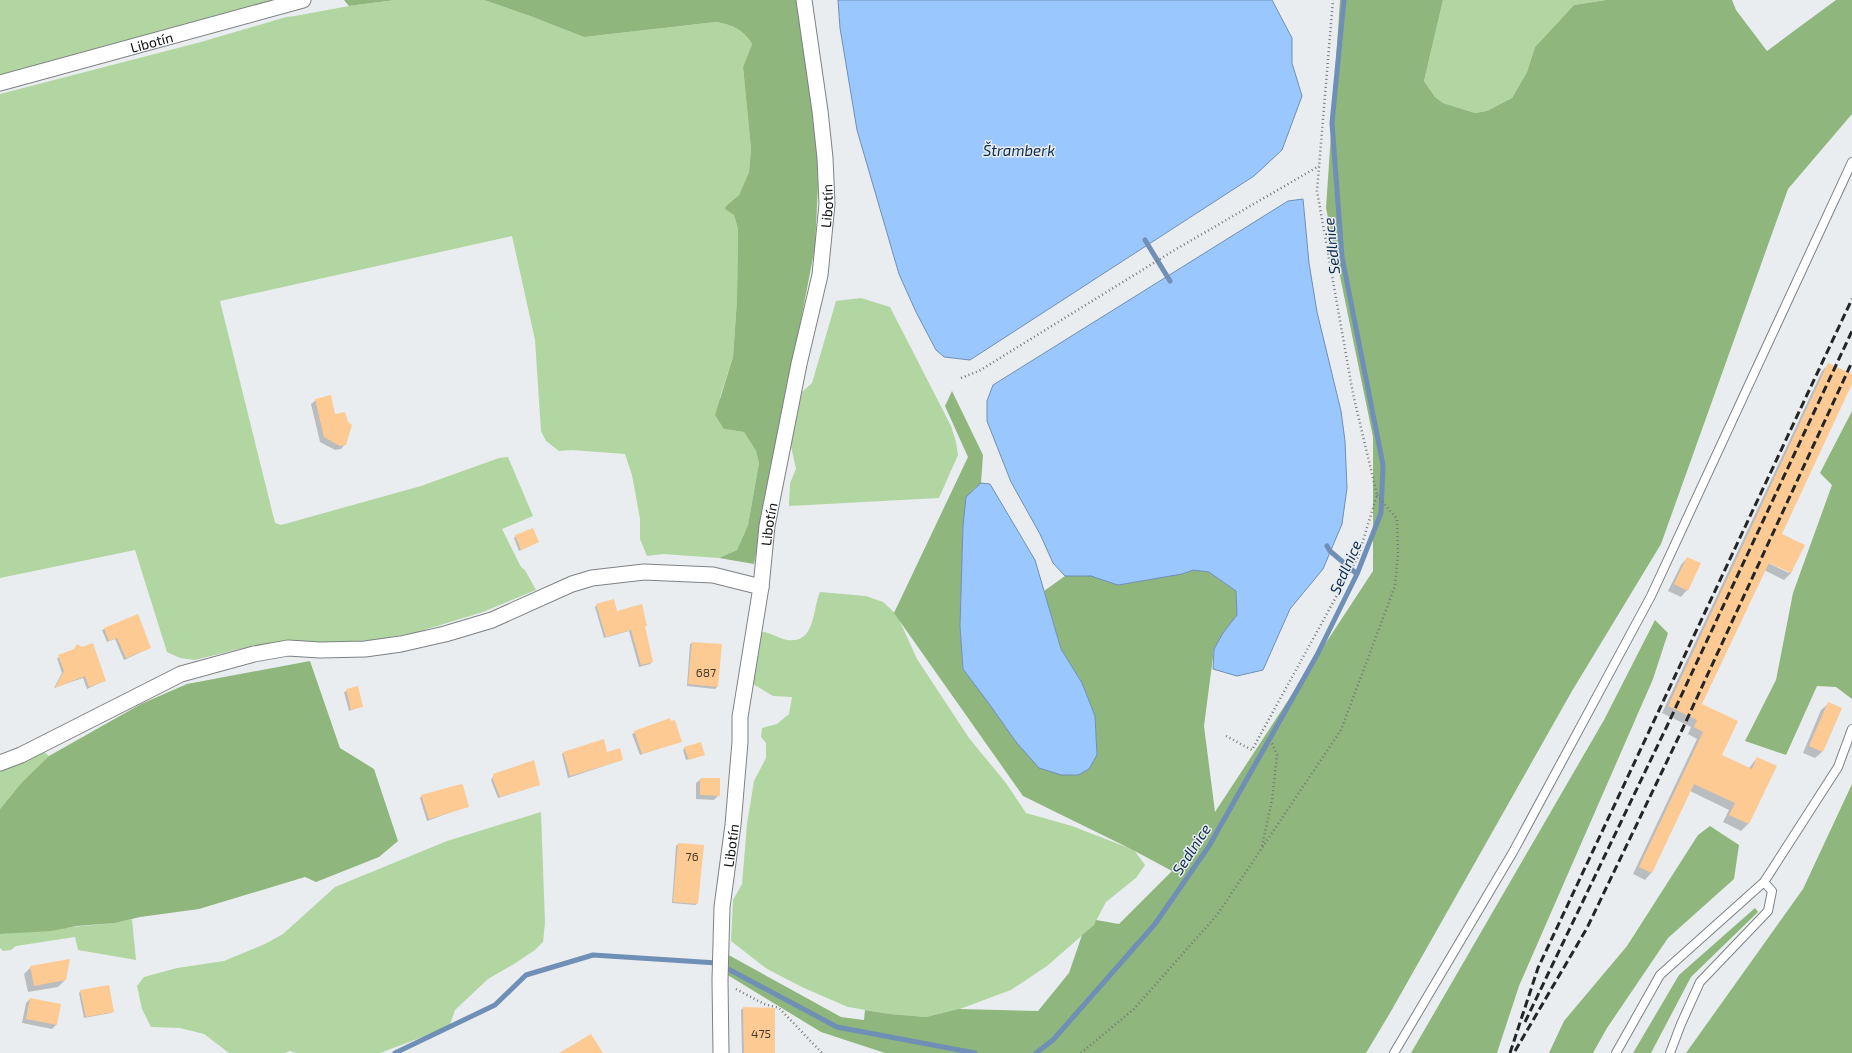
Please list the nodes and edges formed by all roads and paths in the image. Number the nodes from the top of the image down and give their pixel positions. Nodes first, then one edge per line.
1 (303, 0) edge
2 (804, 0) edge
3 (1333, 0) edge
4 (0, 83) edge
5 (1852, 162) edge
6 (1319, 166) junction
7 (961, 378) dead end
8 (1377, 496) junction
9 (761, 587) junction
10 (1852, 729) edge
11 (1226, 736) dead end
12 (1272, 742) dead end
13 (0, 763) edge
14 (1261, 848) junction
15 (1764, 882) junction
16 (720, 980) junction
17 (721, 1053) edge
18 (822, 1053) edge
19 (1081, 1053) edge
20 (1394, 1053) edge
21 (1616, 1053) edge
22 (1670, 1053) edge

1 - 4 street, Libotín
2 - 9 street, Libotín
3 - 6 path
5 - 20 lane
6 - 7 path
6 - 8 path
8 - 11 path
8 - 14 path
9 - 13 street
9 - 16 street, Libotín
10 - 15 lane
12 - 14 path
14 - 19 path
15 - 21 lane
15 - 22 lane
16 - 17 street, Libotín
16 - 18 path

